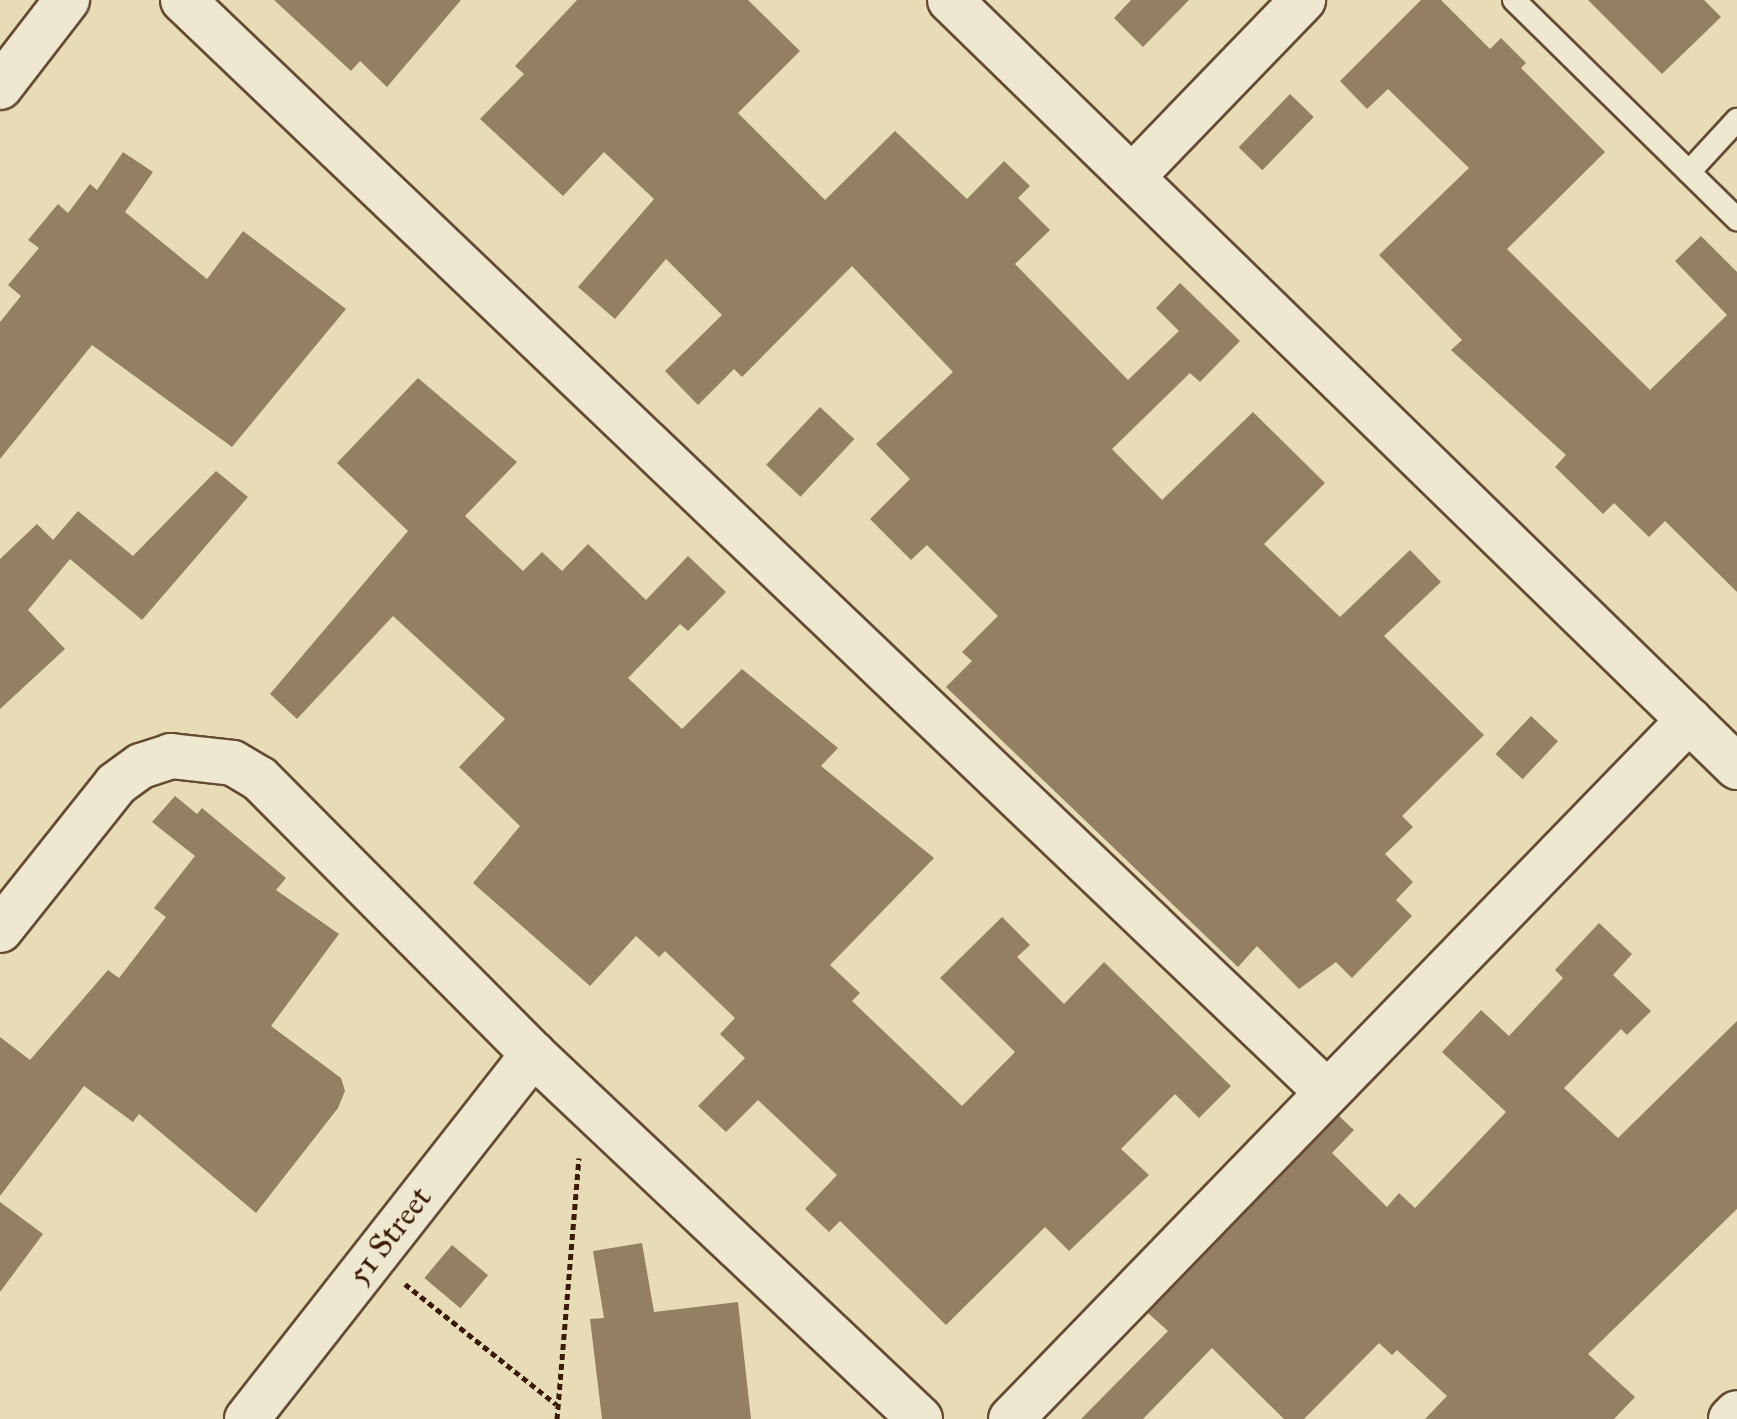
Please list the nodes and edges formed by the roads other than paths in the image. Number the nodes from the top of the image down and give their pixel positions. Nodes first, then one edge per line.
1 (67, 0) edge
2 (183, 0) edge
3 (950, 0) edge
4 (1303, 0) edge
5 (1514, 0) edge
6 (0, 87) edge
7 (1737, 120) edge
8 (1689, 172) junction
9 (1133, 176) junction
10 (1737, 219) edge
11 (1689, 720) junction
12 (1737, 767) edge
13 (0, 930) edge
14 (533, 1054) junction
15 (1325, 1090) junction
16 (1737, 1413) edge
17 (247, 1419) edge
18 (920, 1419) edge
19 (1011, 1419) edge
20 (1731, 1419) edge

1 - 6 street
2 - 15 street
3 - 9 street
4 - 9 street
5 - 8 lane
7 - 8 lane
8 - 10 lane
9 - 11 street
11 - 12 street
11 - 15 street
13 - 14 street
14 - 17 street, 51 Street
14 - 18 street
15 - 19 street
16 - 20 street

